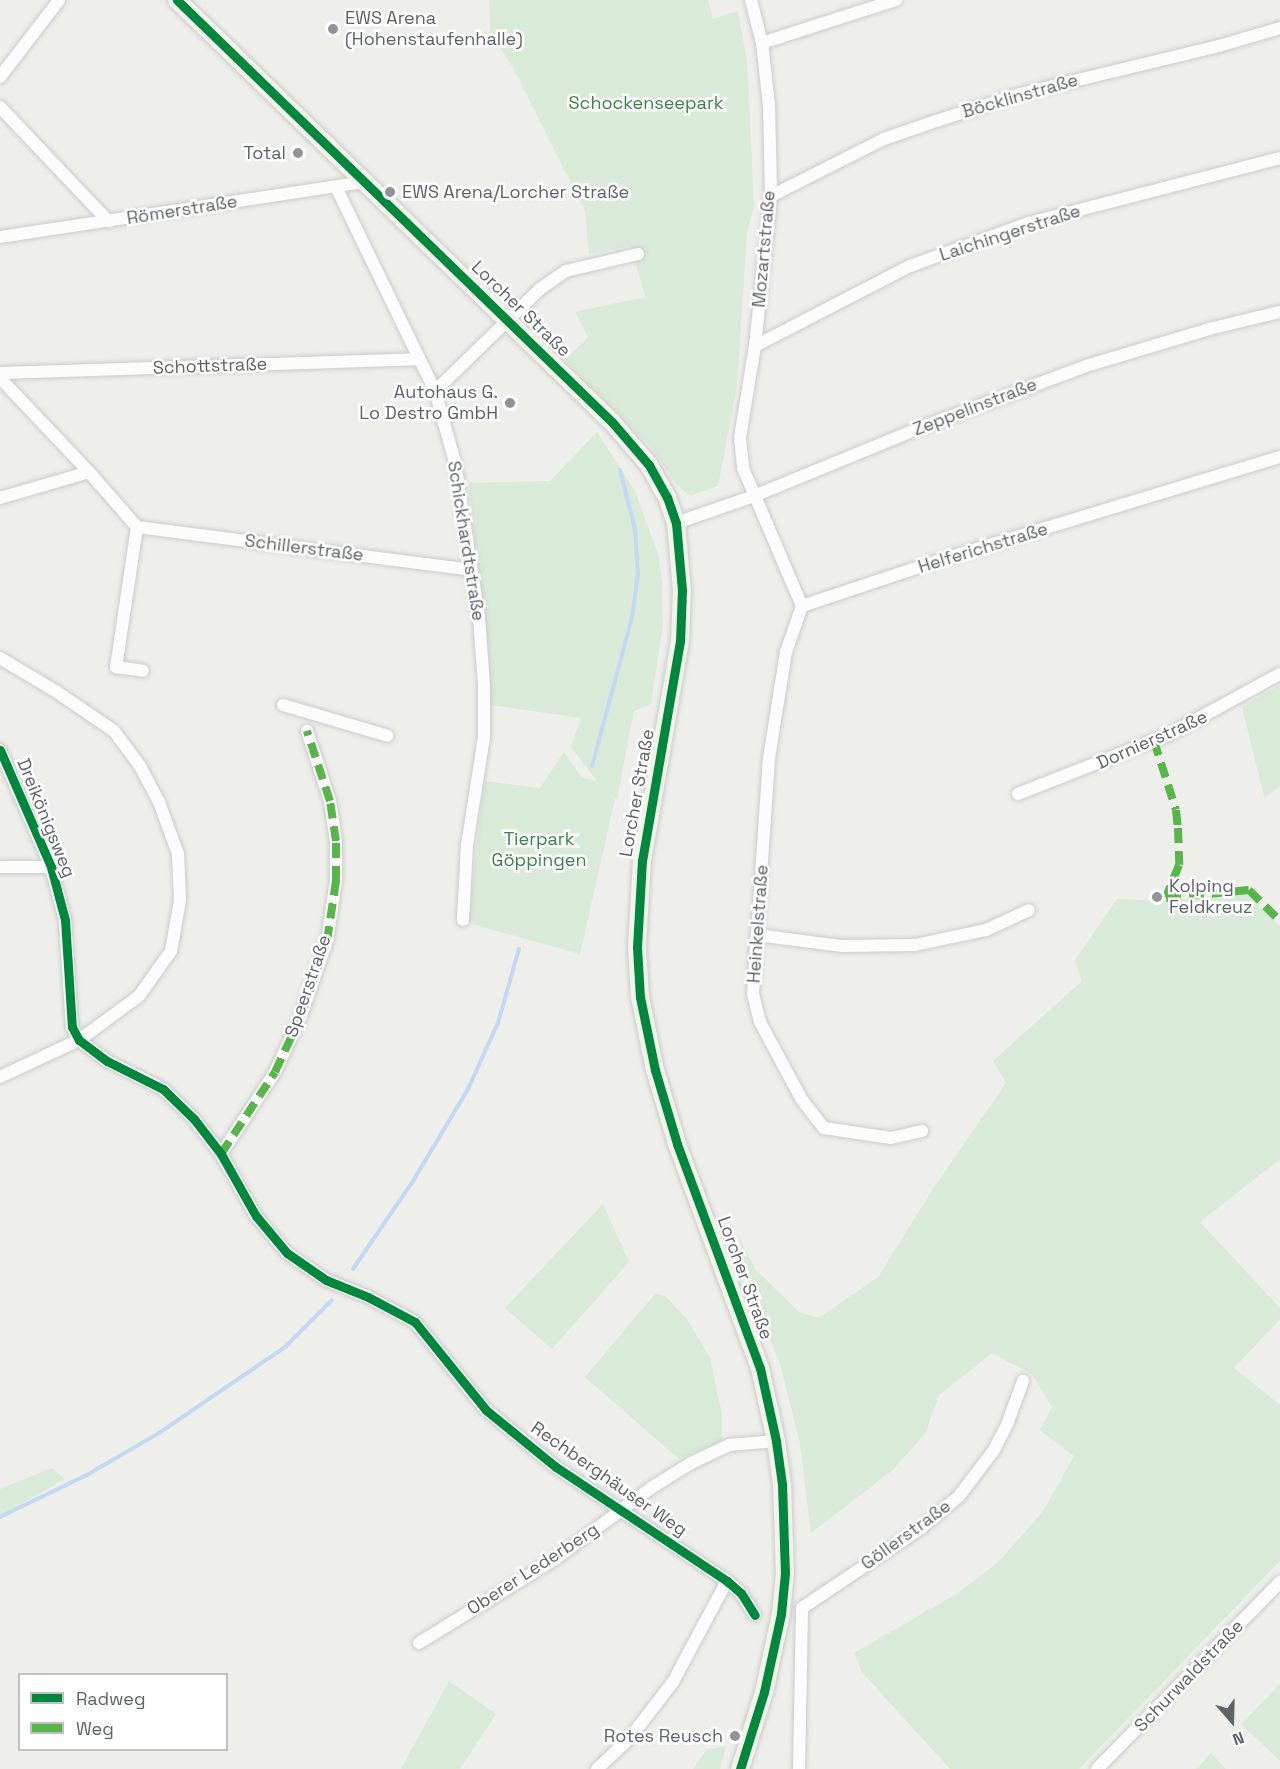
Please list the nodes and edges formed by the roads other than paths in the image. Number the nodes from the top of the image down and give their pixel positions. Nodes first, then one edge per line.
1 (59, 0) edge
2 (177, 0) edge
3 (751, 0) edge
4 (896, 0) edge
5 (1280, 28) edge
6 (762, 43) junction
7 (0, 77) edge
8 (0, 107) edge
9 (1280, 158) edge
10 (364, 182) junction
11 (336, 187) junction
12 (771, 196) junction
13 (109, 222) junction
14 (0, 237) edge
15 (638, 254) dead end
16 (1280, 312) edge
17 (507, 321) junction
18 (755, 346) junction
19 (419, 359) junction
20 (0, 373) edge
21 (0, 378) edge
22 (435, 391) junction
23 (1280, 457) edge
24 (89, 472) junction
25 (754, 496) junction
26 (0, 498) edge
27 (676, 523) junction
28 (137, 527) junction
29 (471, 570) junction
30 (802, 606) junction
31 (0, 657) edge
32 (143, 672) dead end
33 (1280, 674) edge
34 (283, 705) dead end
35 (307, 731) dead end
36 (388, 736) dead end
37 (0, 750) edge
38 (1018, 794) dead end
39 (0, 867) edge
40 (51, 867) junction
41 (1029, 910) dead end
42 (463, 920) dead end
43 (757, 935) junction
44 (79, 1040) junction
45 (0, 1077) edge
46 (922, 1131) dead end
47 (221, 1154) junction
48 (1023, 1381) dead end
49 (776, 1441) junction
50 (620, 1512) junction
51 (727, 1581) junction
52 (1280, 1582) edge
53 (755, 1615) dead end
54 (419, 1643) dead end
55 (597, 1769) edge
56 (740, 1769) edge
57 (799, 1769) edge
58 (1097, 1769) edge

1 - 7 street
2 - 10 main road, Lorcher Straße
3 - 6 street, Mozartstraße
4 - 6 street
5 - 12 street, Böcklinstraße
6 - 12 street, Mozartstraße
8 - 13 street
9 - 18 street, Laichingerstraße
10 - 11 street, Römerstraße
10 - 17 main road, Lorcher Straße
11 - 13 street, Römerstraße
11 - 19 street, Schickhardtstraße
12 - 18 street, Mozartstraße
13 - 14 street, Römerstraße
15 - 17 street
16 - 25 street, Zeppelinstraße
17 - 22 street
17 - 27 main road, Lorcher Straße
18 - 25 street, Mozartstraße
19 - 20 street, Schottstraße
19 - 22 street, Schickhardtstraße
21 - 24 street
22 - 29 street, Schickhardtstraße
23 - 30 street, Helferichstraße
24 - 26 street
24 - 28 street
25 - 27 street, Zeppelinstraße
25 - 30 street
27 - 49 main road, Lorcher Straße
28 - 29 street, Schillerstraße
28 - 32 street
29 - 42 street, Schickhardtstraße
30 - 43 street, Heinkelstraße
31 - 44 street
33 - 38 street, Dornierstraße
34 - 36 street
35 - 47 street, Speerstraße
37 - 40 street, Dreikönigsweg
39 - 40 street
40 - 44 street, Dreikönigsweg
41 - 43 street
43 - 46 street, Heinkelstraße
44 - 45 street
44 - 47 street, Rechberghäuser Weg
47 - 50 street, Rechberghäuser Weg
48 - 57 street, Göllerstraße
49 - 50 street, Oberer Lederberg
49 - 56 main road, Lorcher Straße
50 - 51 street, Rechberghäuser Weg
50 - 54 street, Oberer Lederberg
51 - 53 street, Rechberghäuser Weg
51 - 55 street
52 - 58 street, Schurwaldstraße

